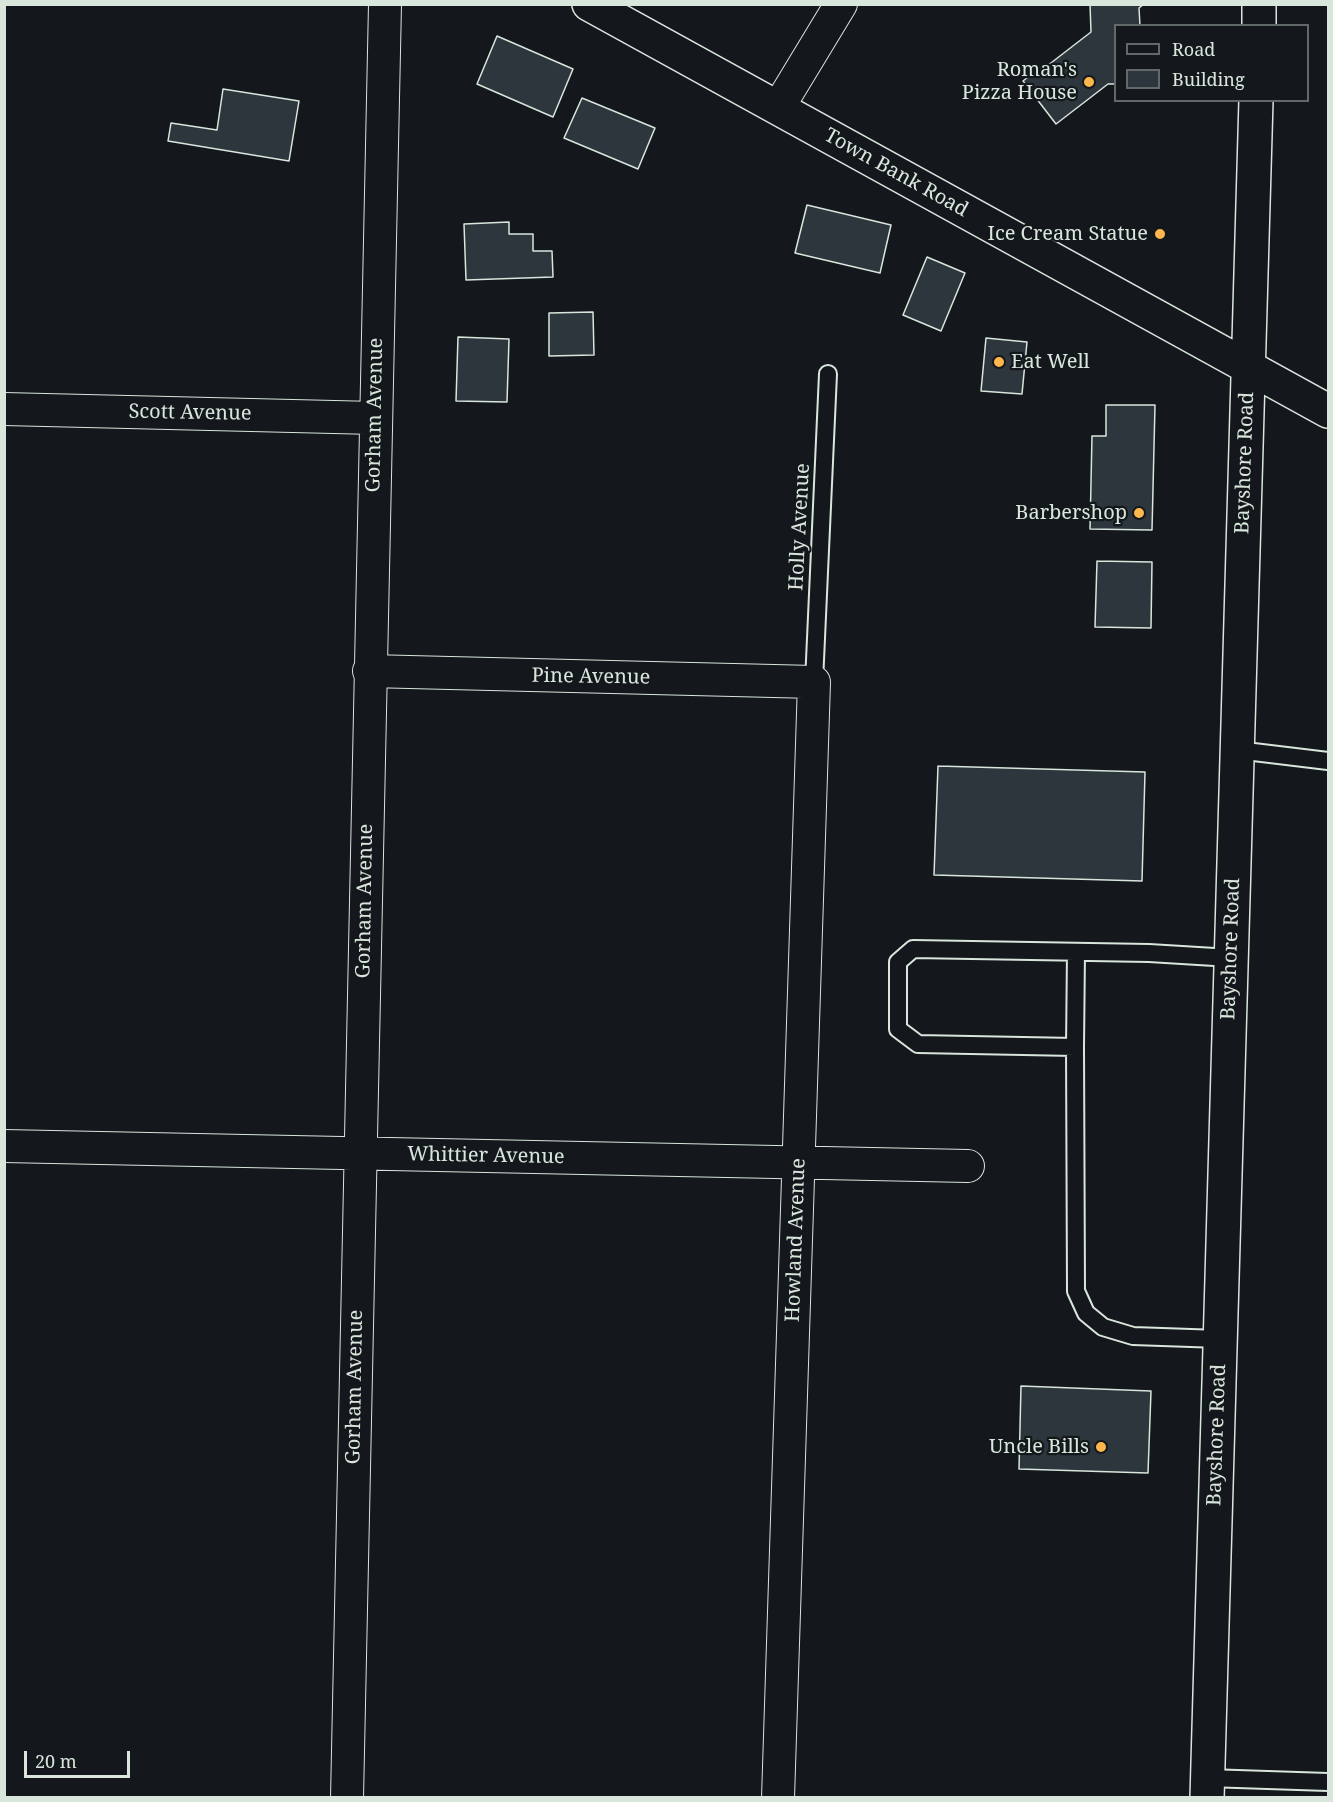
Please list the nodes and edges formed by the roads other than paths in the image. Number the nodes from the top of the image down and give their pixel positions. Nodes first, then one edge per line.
1 (385, 4) edge
2 (589, 4) edge
3 (840, 4) edge
4 (1259, 4) edge
5 (1259, 24) edge
6 (1256, 102) edge
7 (778, 108) junction
8 (1248, 366) junction
9 (828, 374) dead end
10 (4, 409) edge
11 (1329, 411) edge
12 (375, 418) junction
13 (369, 671) junction
14 (814, 682) junction
15 (1237, 750) junction
16 (1329, 761) edge
17 (1076, 952) junction
18 (1231, 958) junction
19 (1075, 1047) junction
20 (4, 1146) edge
21 (360, 1153) junction
22 (798, 1162) junction
23 (968, 1166) dead end
24 (1220, 1339) junction
25 (1329, 1782) edge
26 (1207, 1788) edge
27 (347, 1797) edge
28 (778, 1797) edge

1 - 12 street, Gorham Avenue
2 - 7 main road, Town Bank Road
3 - 7 street
4 - 5 main road
6 - 8 main road, Bayshore Road
7 - 8 main road, Town Bank Road
8 - 11 main road, Town Bank Road
8 - 15 main road, Bayshore Road
9 - 14 lane, Holly Avenue
10 - 12 street, Scott Avenue
12 - 13 street, Gorham Avenue
13 - 14 street, Pine Avenue
13 - 21 street, Gorham Avenue
14 - 22 street, Howland Avenue
15 - 16 lane
15 - 18 main road, Bayshore Road
17 - 18 lane
17 - 19 lane
17 - 19 lane
18 - 24 main road, Bayshore Road
19 - 24 lane
20 - 21 street, Whittier Avenue
21 - 22 street, Whittier Avenue
21 - 27 street, Gorham Avenue
22 - 23 street, Whittier Avenue
22 - 28 street, Howland Avenue
24 - 26 main road, Bayshore Road
25 - 26 lane

